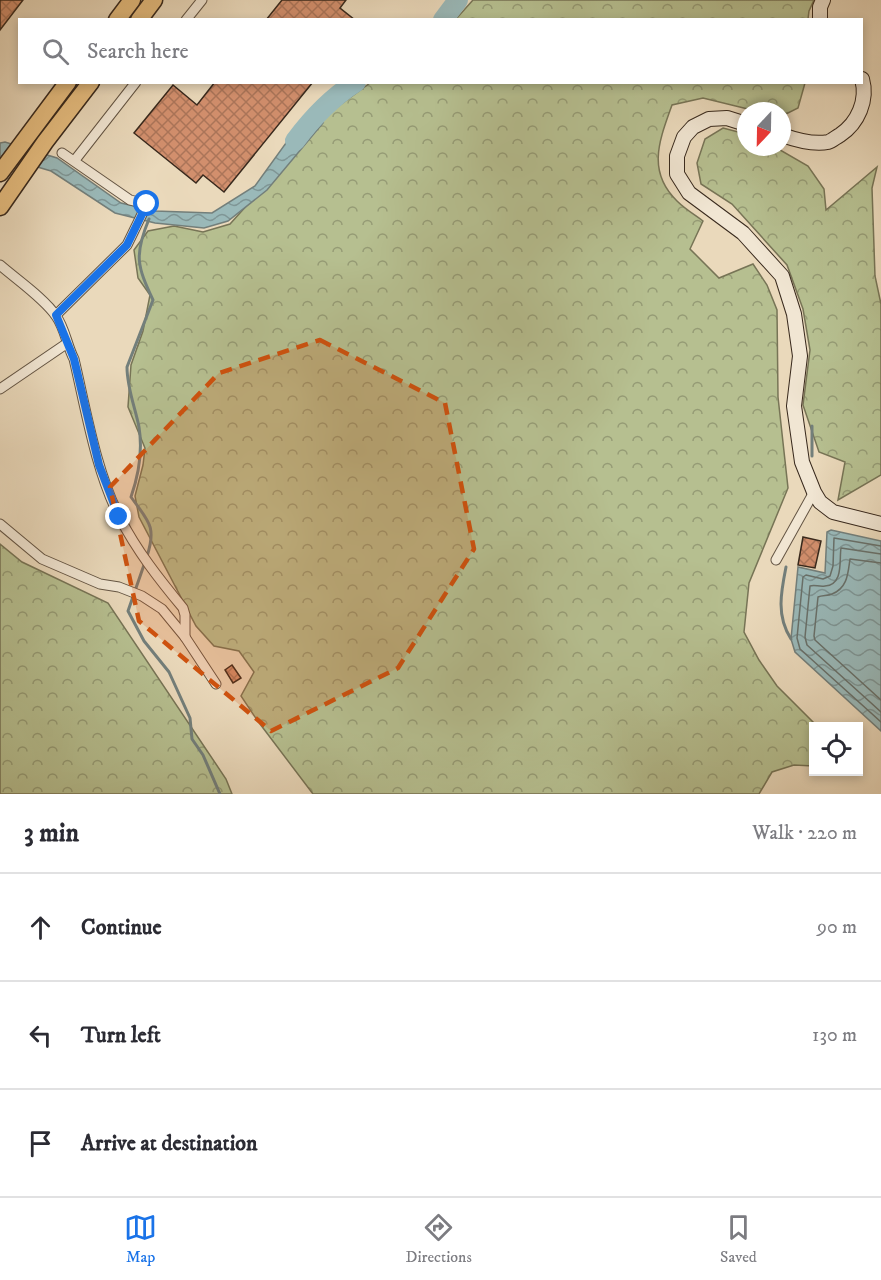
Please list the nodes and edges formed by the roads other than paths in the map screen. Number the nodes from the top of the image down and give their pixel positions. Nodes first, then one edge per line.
1 (132, 0) edge
2 (154, 0) edge
3 (202, 0) edge
4 (823, 0) edge
5 (118, 18) edge
6 (140, 18) edge
7 (188, 18) edge
8 (820, 18) edge
9 (66, 84) edge
10 (89, 84) edge
11 (134, 84) edge
12 (863, 84) edge
13 (737, 121) edge
14 (791, 138) edge
15 (62, 153) dead end
16 (75, 160) junction
17 (0, 173) edge
18 (0, 207) edge
19 (0, 265) edge
20 (56, 315) junction
21 (66, 344) junction
22 (0, 389) edge
23 (814, 492) junction
24 (0, 524) edge
25 (881, 524) edge
26 (776, 560) dead end
27 (185, 637) junction
28 (216, 684) dead end

1 - 5 highway
2 - 6 highway
3 - 7 street
4 - 8 street
9 - 17 highway
10 - 18 highway
11 - 16 street
12 - 14 street
13 - 23 street
15 - 16 street
16 - 20 street
19 - 20 street
20 - 21 street
21 - 22 street
21 - 27 street
23 - 25 street
23 - 26 street
24 - 27 street
27 - 28 street

